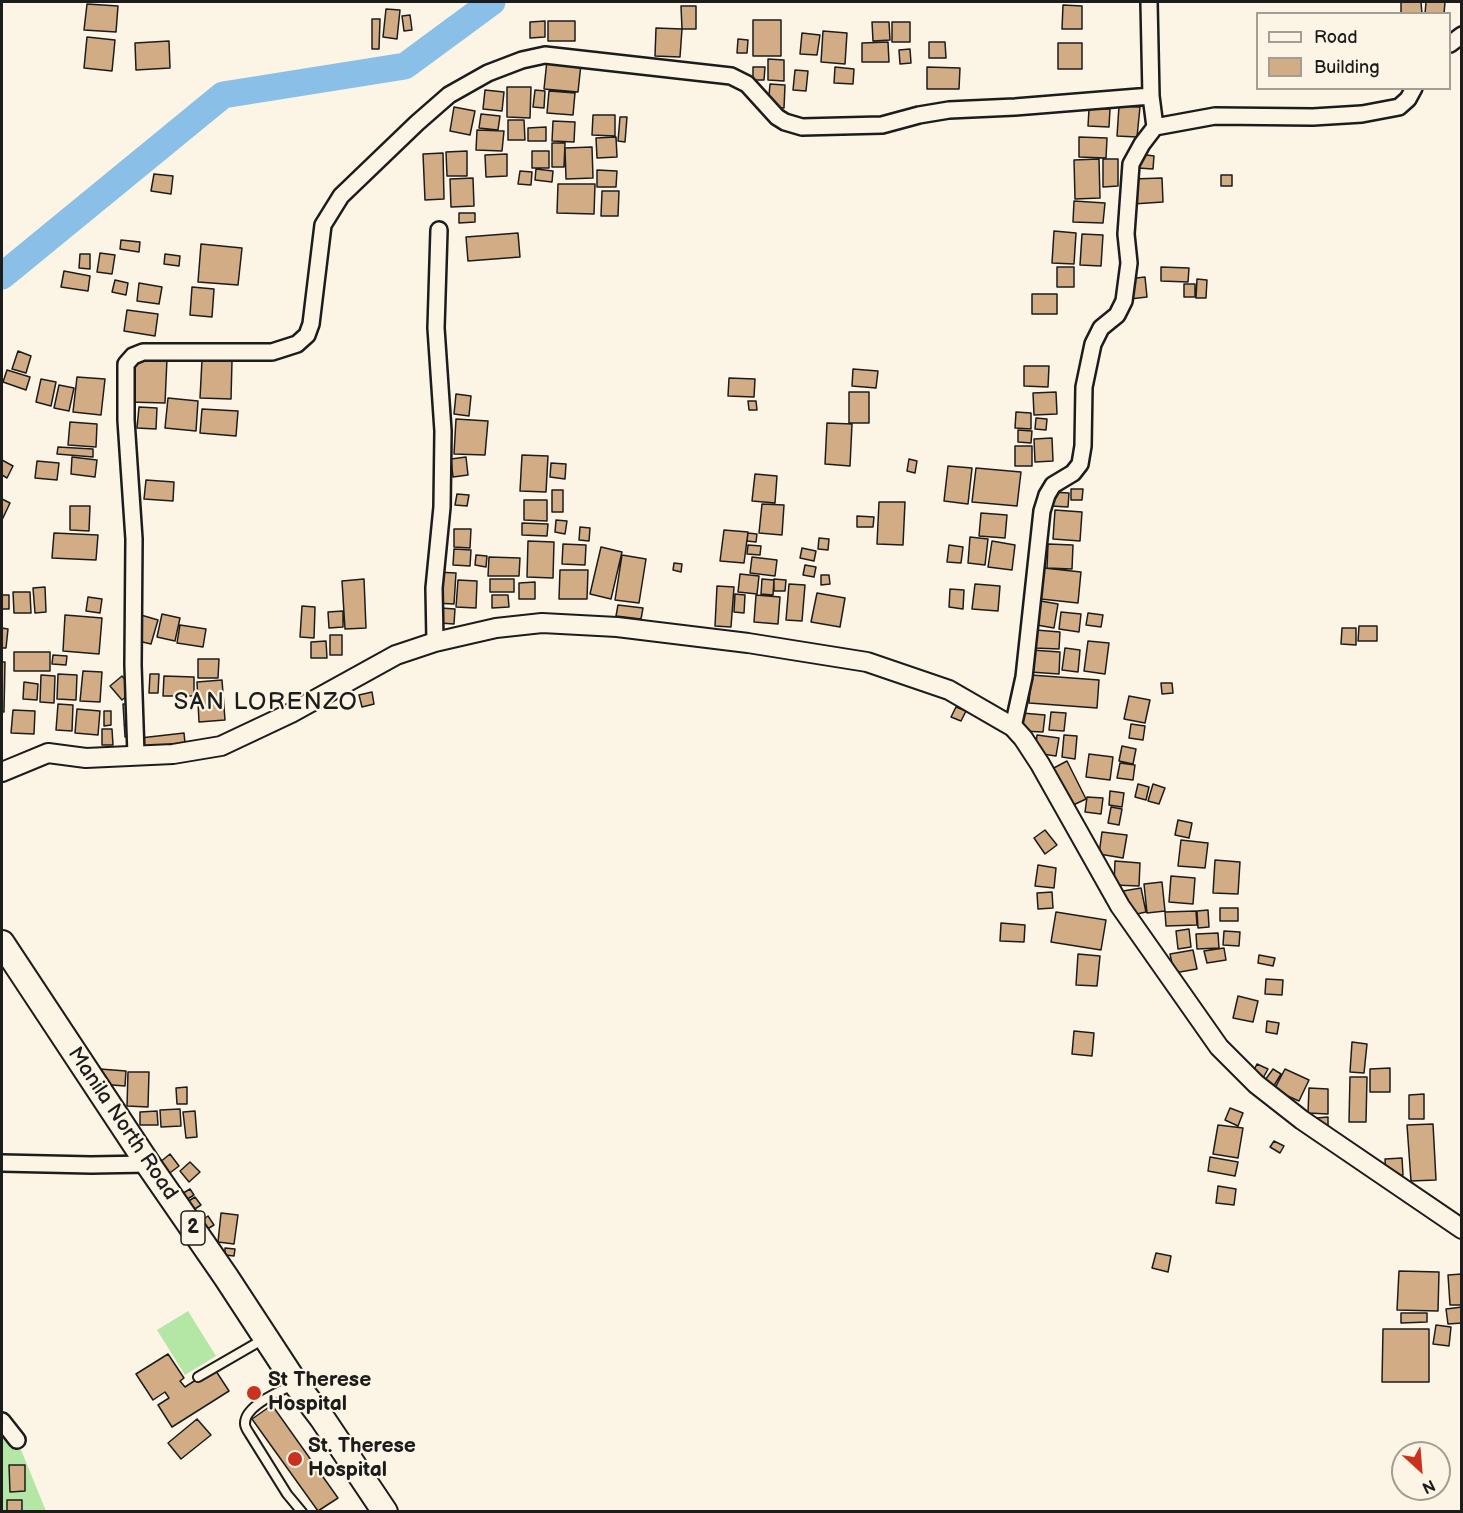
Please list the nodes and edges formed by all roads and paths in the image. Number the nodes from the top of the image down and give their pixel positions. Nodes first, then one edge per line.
1 (1149, 2) edge
2 (1413, 90) edge
3 (1151, 96) junction
4 (1155, 127) junction
5 (439, 230) dead end
6 (435, 642) junction
7 (1013, 727) junction
8 (136, 755) junction
9 (2, 772) edge
10 (2, 943) edge
11 (2, 1163) edge
12 (148, 1164) junction
13 (1461, 1229) edge
14 (266, 1338) junction
15 (198, 1377) dead end
16 (296, 1384) junction
17 (2, 1421) edge
18 (17, 1440) dead end
19 (303, 1512) edge
20 (385, 1512) edge

1 - 3 street
2 - 4 street
3 - 4 street
3 - 8 street
4 - 7 street
5 - 6 street
6 - 7 street
6 - 8 street
7 - 13 street
8 - 9 street
10 - 12 highway, Manila North Road / 2
11 - 12 street
12 - 14 highway, Manila North Road / 2
14 - 15 lane
14 - 16 highway, Manila North Road / 2
16 - 19 lane
16 - 20 highway, Manila North Road / 2
17 - 18 street

